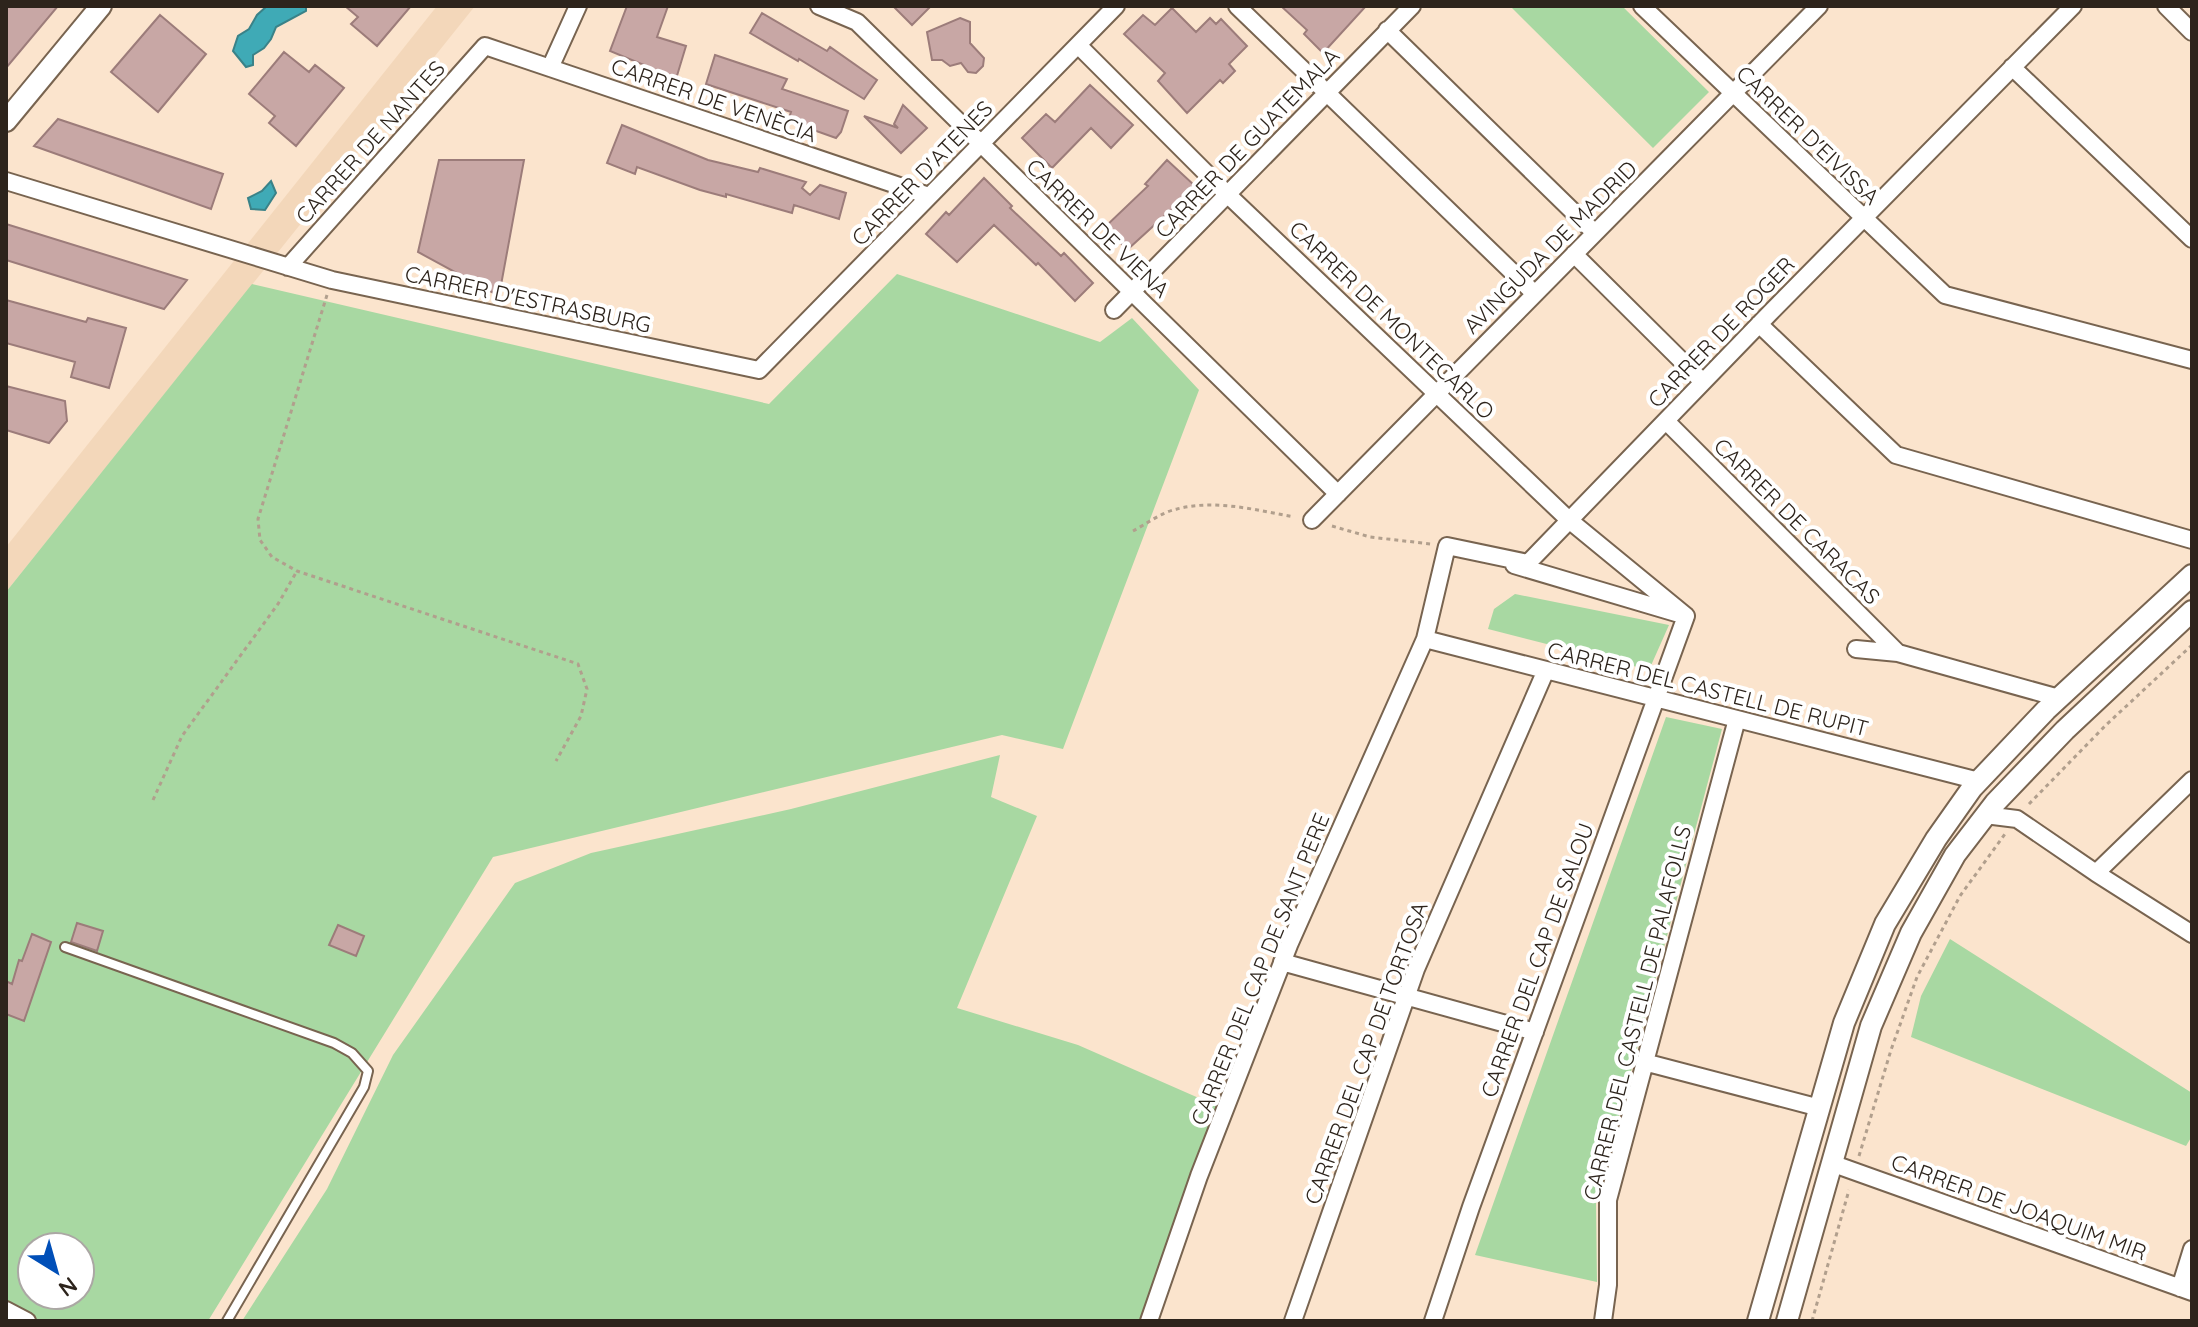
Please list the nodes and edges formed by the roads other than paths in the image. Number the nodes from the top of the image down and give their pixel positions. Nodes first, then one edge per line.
1 (101, 6) edge
2 (578, 6) edge
3 (819, 6) edge
4 (1116, 6) edge
5 (1237, 6) edge
6 (1412, 6) edge
7 (1642, 6) edge
8 (1819, 6) edge
9 (2166, 6) edge
10 (2062, 10) edge
11 (1387, 30) junction
12 (2192, 32) edge
13 (1078, 45) junction
14 (485, 46) joint
15 (2012, 67) junction
16 (550, 68) junction
17 (1733, 93) junction
18 (1326, 94) junction
19 (6, 121) edge
20 (981, 144) junction
21 (6, 181) edge
22 (1227, 194) junction
23 (929, 196) junction
24 (1863, 219) junction
25 (1595, 233) junction
26 (2192, 239) edge
27 (1574, 254) junction
28 (288, 267) junction
29 (1132, 292) junction
30 (1535, 294) junction
31 (1114, 310) dead end
32 (1759, 324) junction
33 (2192, 360) edge
34 (759, 370) joint
35 (1703, 382) junction
36 (1436, 393) junction
37 (1666, 421) junction
38 (1338, 494) junction
39 (1312, 520) road end
40 (1569, 520) junction
41 (2192, 540) edge
42 (1447, 546) junction
43 (2192, 575) edge
44 (2192, 611) edge
45 (1686, 616) junction
46 (1425, 639) junction
47 (1856, 649) dead end
48 (1898, 653) junction
49 (1546, 670) junction
50 (1656, 698) junction
51 (2059, 698) junction
52 (1737, 719) junction
53 (2192, 780) edge
54 (1979, 781) junction
55 (1985, 815) junction
56 (2096, 873) junction
57 (2192, 934) edge
58 (65, 947) dead end
59 (1282, 962) junction
60 (1406, 996) junction
61 (1535, 1032) junction
62 (1644, 1062) junction
63 (1820, 1108) junction
64 (1831, 1163) junction
65 (2192, 1249) edge
66 (2186, 1290) edge
67 (6, 1310) edge
68 (27, 1321) edge
69 (227, 1321) edge
70 (1149, 1321) edge
71 (1293, 1321) edge
72 (1433, 1321) edge
73 (1603, 1321) edge
74 (1758, 1321) edge
75 (1787, 1321) edge

1 - 19 street
2 - 16 street
3 - 20 street, CARRER DE VIENA
4 - 13 street, CARRER D'ATENES
5 - 18 street
6 - 11 street, CARRER DE GUATEMALA
7 - 17 street, CARRER D'EIVISSA
8 - 17 street, AVINGUDA DE MADRID
9 - 12 street
10 - 15 street, CARRER DE ROGER
11 - 18 street, CARRER DE GUATEMALA
11 - 25 street
13 - 20 street, CARRER D'ATENES
13 - 22 street, CARRER DE MONTECARLO
14 - 16 street, CARRER DE VENÈCIA
14 - 28 street, CARRER DE NANTES
15 - 24 street, CARRER DE ROGER
15 - 26 street
16 - 23 street, CARRER DE VENÈCIA
17 - 24 street, CARRER D'EIVISSA
17 - 25 street, AVINGUDA DE MADRID
18 - 22 street, CARRER DE GUATEMALA
18 - 30 street
20 - 23 street, CARRER D'ATENES
20 - 29 street, CARRER DE VIENA
21 - 28 street, CARRER D'ESTRASBURG
22 - 29 street, CARRER DE GUATEMALA
22 - 36 street, CARRER DE MONTECARLO
23 - 34 street, CARRER D'ATENES
24 - 32 street, CARRER DE ROGER
24 - 33 street, CARRER D'EIVISSA
25 - 27 street, AVINGUDA DE MADRID
27 - 30 street, AVINGUDA DE MADRID
27 - 35 street
28 - 34 street, CARRER D'ESTRASBURG
29 - 31 street, CARRER DE GUATEMALA
29 - 38 street, CARRER DE VIENA
30 - 36 street, AVINGUDA DE MADRID
32 - 35 street, CARRER DE ROGER
32 - 41 street
35 - 37 street, CARRER DE ROGER
36 - 38 street, AVINGUDA DE MADRID
36 - 40 street, CARRER DE MONTECARLO
37 - 40 street, CARRER DE ROGER
37 - 48 street, CARRER DE CARACAS
38 - 39 street, AVINGUDA DE MADRID
40 - 42 street, CARRER DE ROGER
40 - 45 street, CARRER DE MONTECARLO
42 - 45 street
42 - 46 street
43 - 51 street
44 - 55 street
45 - 50 street, CARRER DEL CAP DE SALOU
46 - 49 street, CARRER DEL CASTELL DE RUPIT
46 - 59 street, CARRER DEL CAP DE SANT PERE
47 - 48 street
48 - 51 street
49 - 50 street, CARRER DEL CASTELL DE RUPIT
49 - 60 street, CARRER DEL CAP DE TORTOSA
50 - 52 street, CARRER DEL CASTELL DE RUPIT
50 - 61 street, CARRER DEL CAP DE SALOU
51 - 54 street
52 - 54 street, CARRER DEL CASTELL DE RUPIT
52 - 62 street, CARRER DEL CASTELL DE PALAFOLLS
53 - 56 street
54 - 63 street
55 - 56 street
55 - 64 street
56 - 57 street
58 - 69 lane
59 - 60 street
59 - 70 street, CARRER DEL CAP DE SANT PERE
60 - 61 street
60 - 71 street, CARRER DEL CAP DE TORTOSA
61 - 72 street, CARRER DEL CAP DE SALOU
62 - 63 street
62 - 73 street, CARRER DEL CASTELL DE PALAFOLLS
63 - 74 street
64 - 66 street, CARRER DE JOAQUIM MIR
64 - 75 street
65 - 66 street
67 - 68 street

